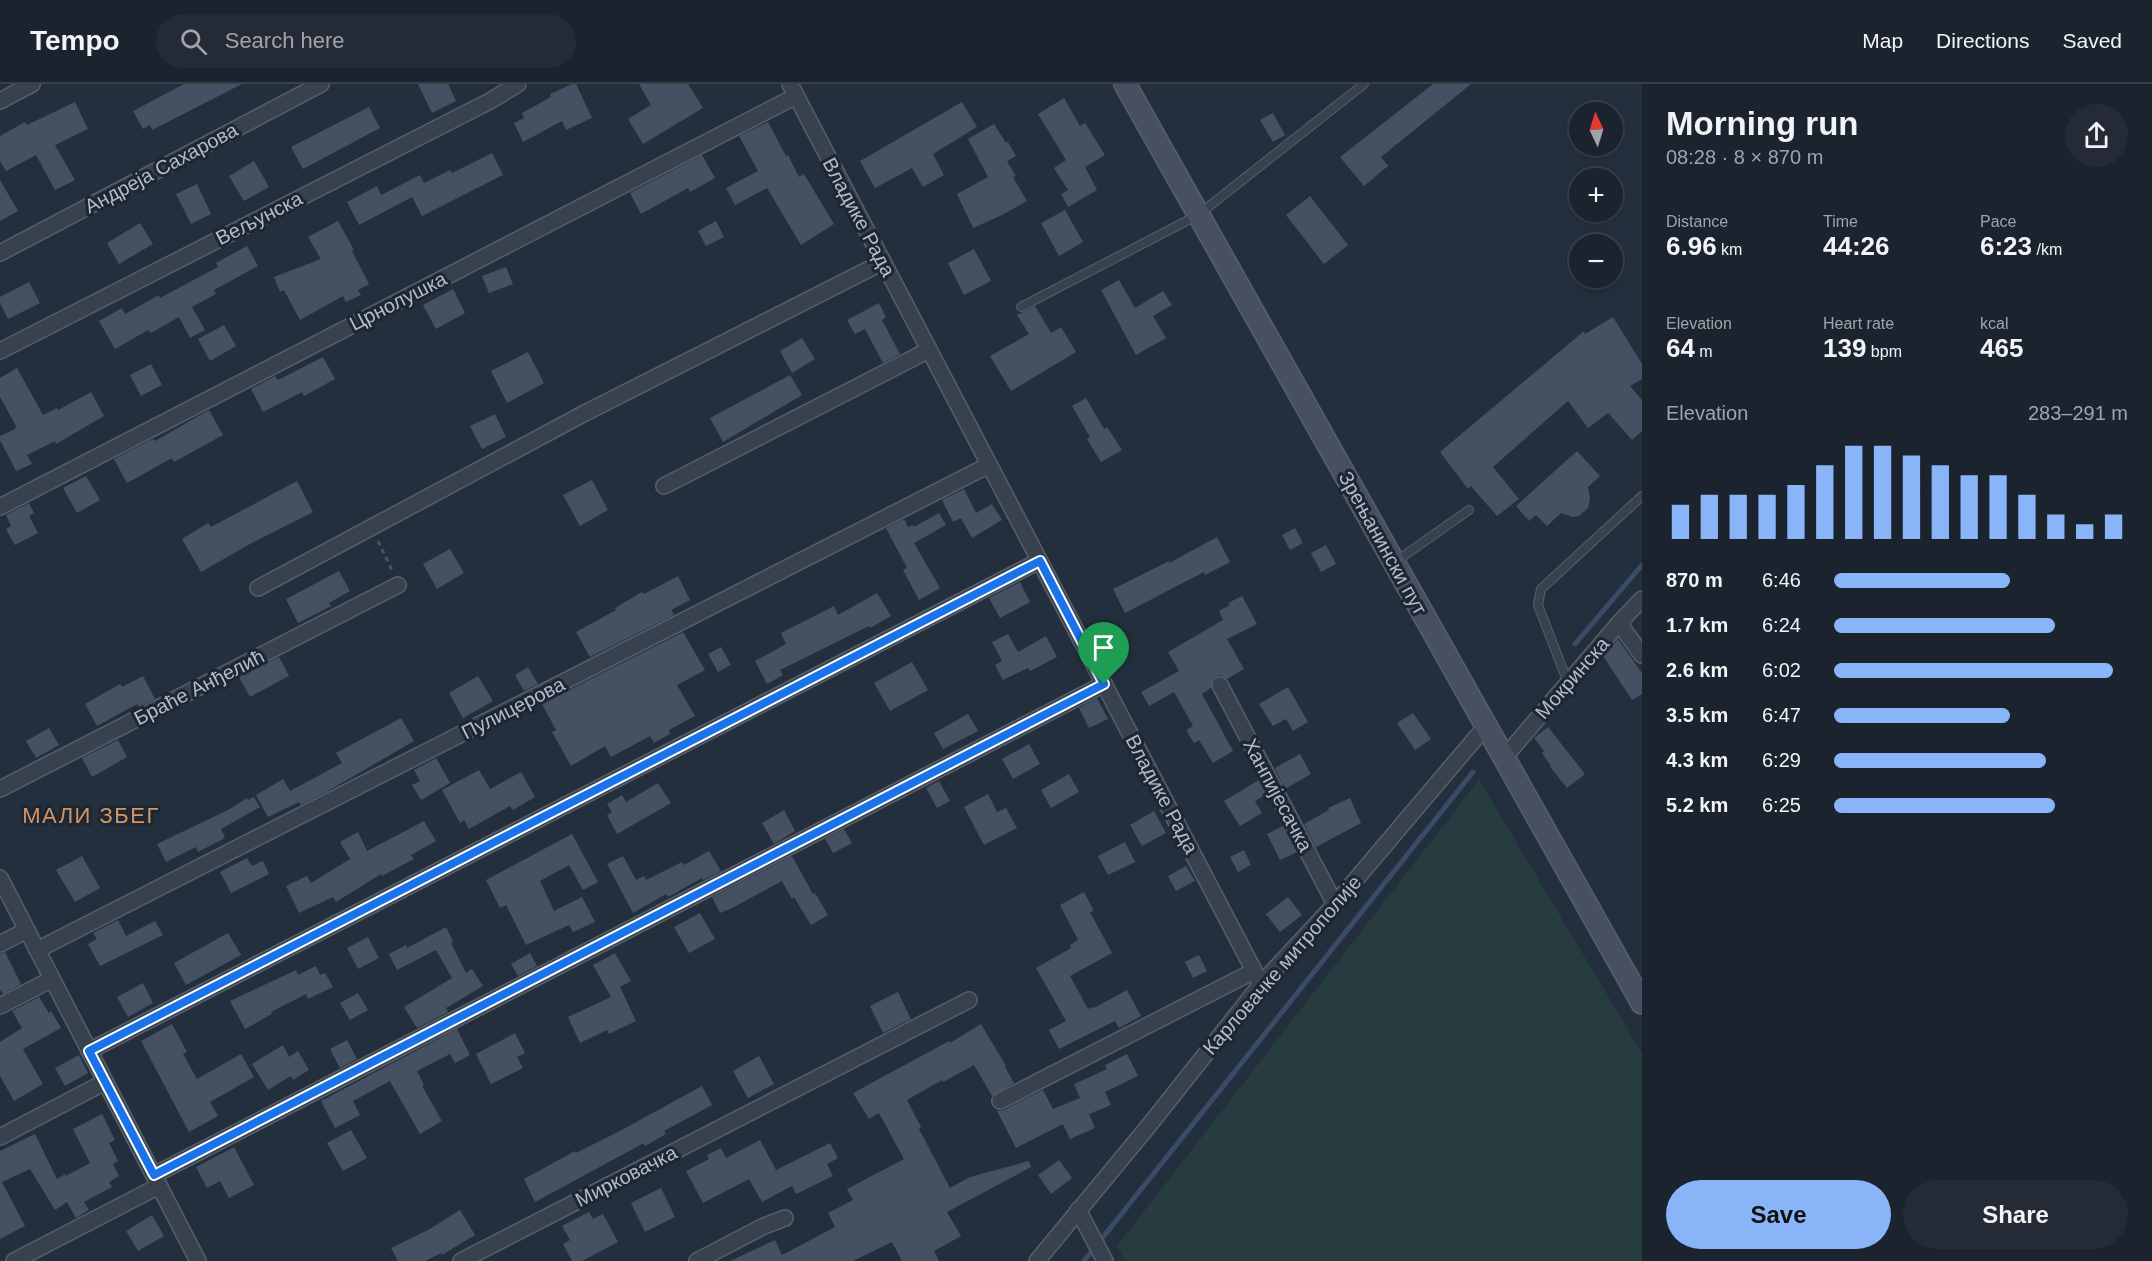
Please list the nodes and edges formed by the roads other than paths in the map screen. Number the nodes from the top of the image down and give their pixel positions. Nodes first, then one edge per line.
1 (32, 84) edge
2 (321, 84) edge
3 (518, 84) edge
4 (1125, 84) edge
5 (1364, 84) edge
6 (793, 90) edge
7 (0, 101) edge
8 (1198, 215) junction
9 (0, 253) edge
10 (883, 262) junction
11 (1021, 307) dead end
12 (929, 350) junction
13 (0, 351) edge
14 (989, 465) junction
15 (664, 486) dead end
16 (1642, 496) edge
17 (0, 507) edge
18 (1469, 510) dead end
19 (1040, 561) junction
20 (1394, 563) junction
21 (398, 585) road end
22 (258, 588) dead end
23 (1642, 599) edge
24 (1619, 623) junction
25 (1642, 655) edge
26 (1568, 683) junction
27 (1104, 684) junction
28 (1220, 685) dead end
29 (1485, 727) junction
30 (1503, 759) junction
31 (0, 789) edge
32 (0, 878) edge
33 (1335, 904) junction
34 (27, 930) junction
35 (0, 944) edge
36 (37, 950) junction
37 (1257, 978) junction
38 (52, 979) junction
39 (969, 999) dead end
40 (1642, 1003) edge
41 (0, 1006) edge
42 (89, 1051) junction
43 (105, 1082) junction
44 (1000, 1101) dead end
45 (0, 1137) edge
46 (157, 1181) junction
47 (1078, 1210) junction
48 (785, 1218) dead end
49 (14, 1261) edge
50 (198, 1261) edge
51 (462, 1261) edge
52 (697, 1261) edge
53 (1037, 1261) edge
54 (1105, 1261) edge

1 - 7 street
2 - 9 street, Андреја Сахарова
3 - 13 street, Вељунска
4 - 8 main road, Зрењанински пут
5 - 8 lane
6 - 10 street, Владике Рада
6 - 17 street, Црнолушка
8 - 11 lane
8 - 20 main road, Зрењанински пут
10 - 12 street, Владике Рада
10 - 22 street
12 - 14 street, Владике Рада
12 - 15 street
14 - 19 street, Владике Рада
14 - 36 street, Пулицерова
16 - 26 lane
18 - 20 lane
19 - 27 street, Владике Рада
19 - 42 street
20 - 29 main road, Зрењанински пут
21 - 31 street, Браће Анђелић
23 - 24 street, Мокринска
24 - 25 street
24 - 26 street, Мокринска
26 - 30 street, Мокринска
27 - 37 street, Владике Рада
27 - 46 street
28 - 33 street, Ханпијесачка
29 - 30 main road, Зрењанински пут
29 - 33 street, Карловачке митрополије
30 - 40 main road, Зрењанински пут
32 - 34 street
33 - 37 street, Карловачке митрополије
34 - 35 street
34 - 36 street
36 - 38 street
37 - 44 street
37 - 47 street, Карловачке митрополије
38 - 41 street
38 - 42 street
39 - 51 street, Мирковачка
42 - 43 street
43 - 45 street
43 - 46 street
46 - 49 street
46 - 50 street
47 - 53 street, Карловачке митрополије
47 - 54 street
48 - 52 street

